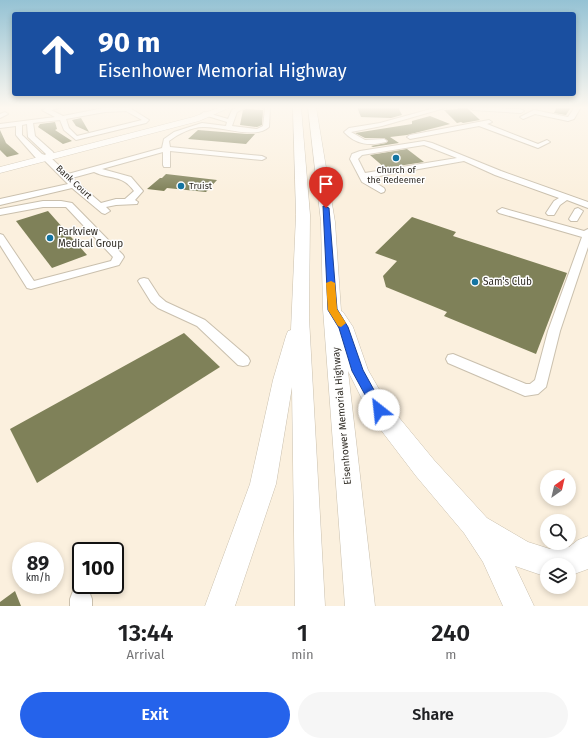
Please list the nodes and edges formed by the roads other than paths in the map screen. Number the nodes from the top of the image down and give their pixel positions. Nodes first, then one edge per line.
1 (19, 135) edge
2 (30, 135) edge
3 (73, 135) edge
4 (88, 135) edge
5 (125, 135) edge
6 (173, 135) edge
7 (299, 135) edge
8 (316, 135) edge
9 (351, 135) edge
10 (418, 135) edge
11 (510, 135) edge
12 (403, 138) dead end
13 (390, 140) dead end
14 (547, 142) dead end
15 (166, 149) junction
16 (46, 156) junction
17 (262, 158) dead end
18 (465, 159) junction
19 (167, 165) dead end
20 (0, 166) edge
21 (96, 169) junction
22 (0, 170) edge
23 (363, 176) junction
24 (67, 177) junction
25 (74, 185) junction
26 (381, 190) dead end
27 (566, 197) junction
28 (128, 201) junction
29 (0, 202) edge
30 (139, 203) dead end
31 (588, 205) edge
32 (502, 211) dead end
33 (0, 212) edge
34 (549, 218) junction
35 (588, 233) edge
36 (0, 237) edge
37 (144, 281) dead end
38 (332, 310) junction
39 (300, 318) junction
40 (453, 359) dead end
41 (243, 361) dead end
42 (474, 523) junction
43 (588, 550) edge
44 (220, 606) edge
45 (310, 606) edge
46 (360, 606) edge
47 (518, 606) edge

1 - 16 street
2 - 16 street
3 - 4 street
5 - 16 main road
6 - 15 street
7 - 39 highway
8 - 38 highway, Eisenhower Memorial Highway
9 - 13 street
10 - 12 street
11 - 14 street
15 - 17 street
15 - 19 street
15 - 21 street
16 - 20 main road
16 - 22 main road
16 - 24 street, Bank Court
18 - 23 street
18 - 23 street
18 - 27 street
21 - 24 street
21 - 28 street
23 - 26 street
24 - 25 street, Bank Court
25 - 28 street, Bank Court
25 - 29 street
27 - 31 street
27 - 34 street
28 - 30 street
32 - 34 street
33 - 36 street
34 - 35 street
35 - 40 street
37 - 41 street
38 - 42 highway
38 - 46 highway, Eisenhower Memorial Highway
39 - 44 highway
39 - 45 highway
42 - 43 highway
42 - 47 highway

